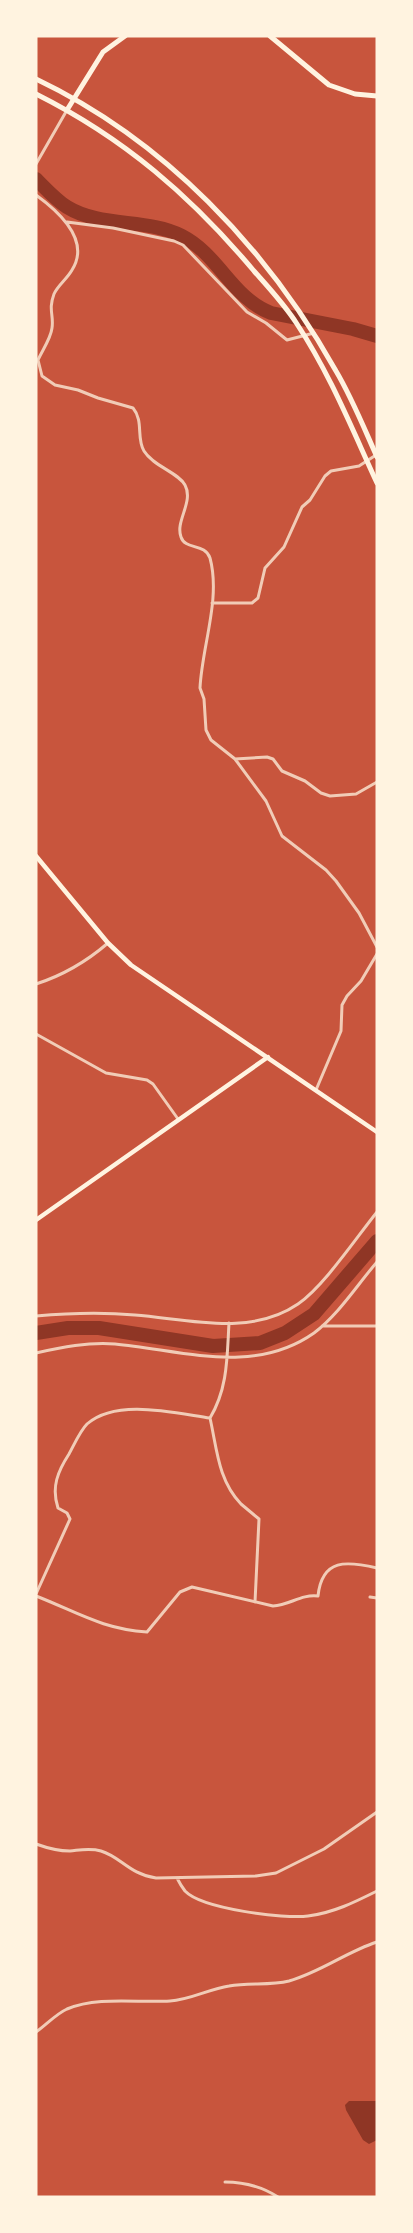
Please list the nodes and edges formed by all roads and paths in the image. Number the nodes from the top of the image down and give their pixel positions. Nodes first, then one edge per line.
1 (270, 36) edge
2 (122, 37) edge
3 (36, 79) edge
4 (36, 94) edge
5 (377, 96) edge
6 (74, 99) junction
7 (67, 110) junction
8 (36, 164) edge
9 (36, 194) edge
10 (66, 222) junction
11 (314, 333) junction
12 (303, 334) junction
13 (377, 456) edge
14 (367, 461) junction
15 (377, 482) edge
16 (212, 603) junction
17 (235, 759) junction
18 (377, 782) edge
19 (36, 856) edge
20 (108, 943) junction
21 (377, 947) edge
22 (377, 954) edge
23 (36, 984) edge
24 (36, 1034) edge
25 (268, 1057) junction
26 (316, 1090) junction
27 (178, 1119) junction
28 (377, 1132) edge
29 (377, 1212) edge
30 (37, 1218) edge
31 (377, 1262) edge
32 (36, 1316) edge
33 (229, 1325) junction
34 (322, 1326) junction
35 (377, 1326) edge
36 (36, 1353) edge
37 (227, 1359) junction
38 (210, 1418) junction
39 (377, 1568) edge
40 (36, 1595) edge
41 (370, 1597) dead end
42 (377, 1598) edge
43 (255, 1602) junction
44 (377, 1812) edge
45 (36, 1844) edge
46 (177, 1878) junction
47 (377, 1891) edge
48 (377, 1942) edge
49 (36, 2032) edge
50 (225, 2182) dead end
51 (278, 2197) edge

1 - 5 main road
2 - 6 main road
3 - 6 main road
4 - 7 main road
6 - 7 main road
6 - 11 main road
7 - 8 street
7 - 12 main road
9 - 10 street
10 - 12 street
10 - 16 street
11 - 12 street
11 - 13 main road
12 - 14 main road
13 - 14 street
14 - 15 main road
14 - 16 street
16 - 17 street
17 - 18 street
17 - 21 street
19 - 20 main road
20 - 23 street
20 - 25 main road
22 - 26 street
24 - 27 street
25 - 26 main road
25 - 27 main road
26 - 28 main road
27 - 30 main road
29 - 33 street
31 - 34 street
32 - 33 street
33 - 37 street
34 - 35 street
34 - 37 street
36 - 37 street
37 - 38 street
38 - 40 street
38 - 43 street
39 - 43 street
40 - 43 street
41 - 42 street
44 - 46 street
45 - 46 street
46 - 47 street
48 - 49 street
50 - 51 street

